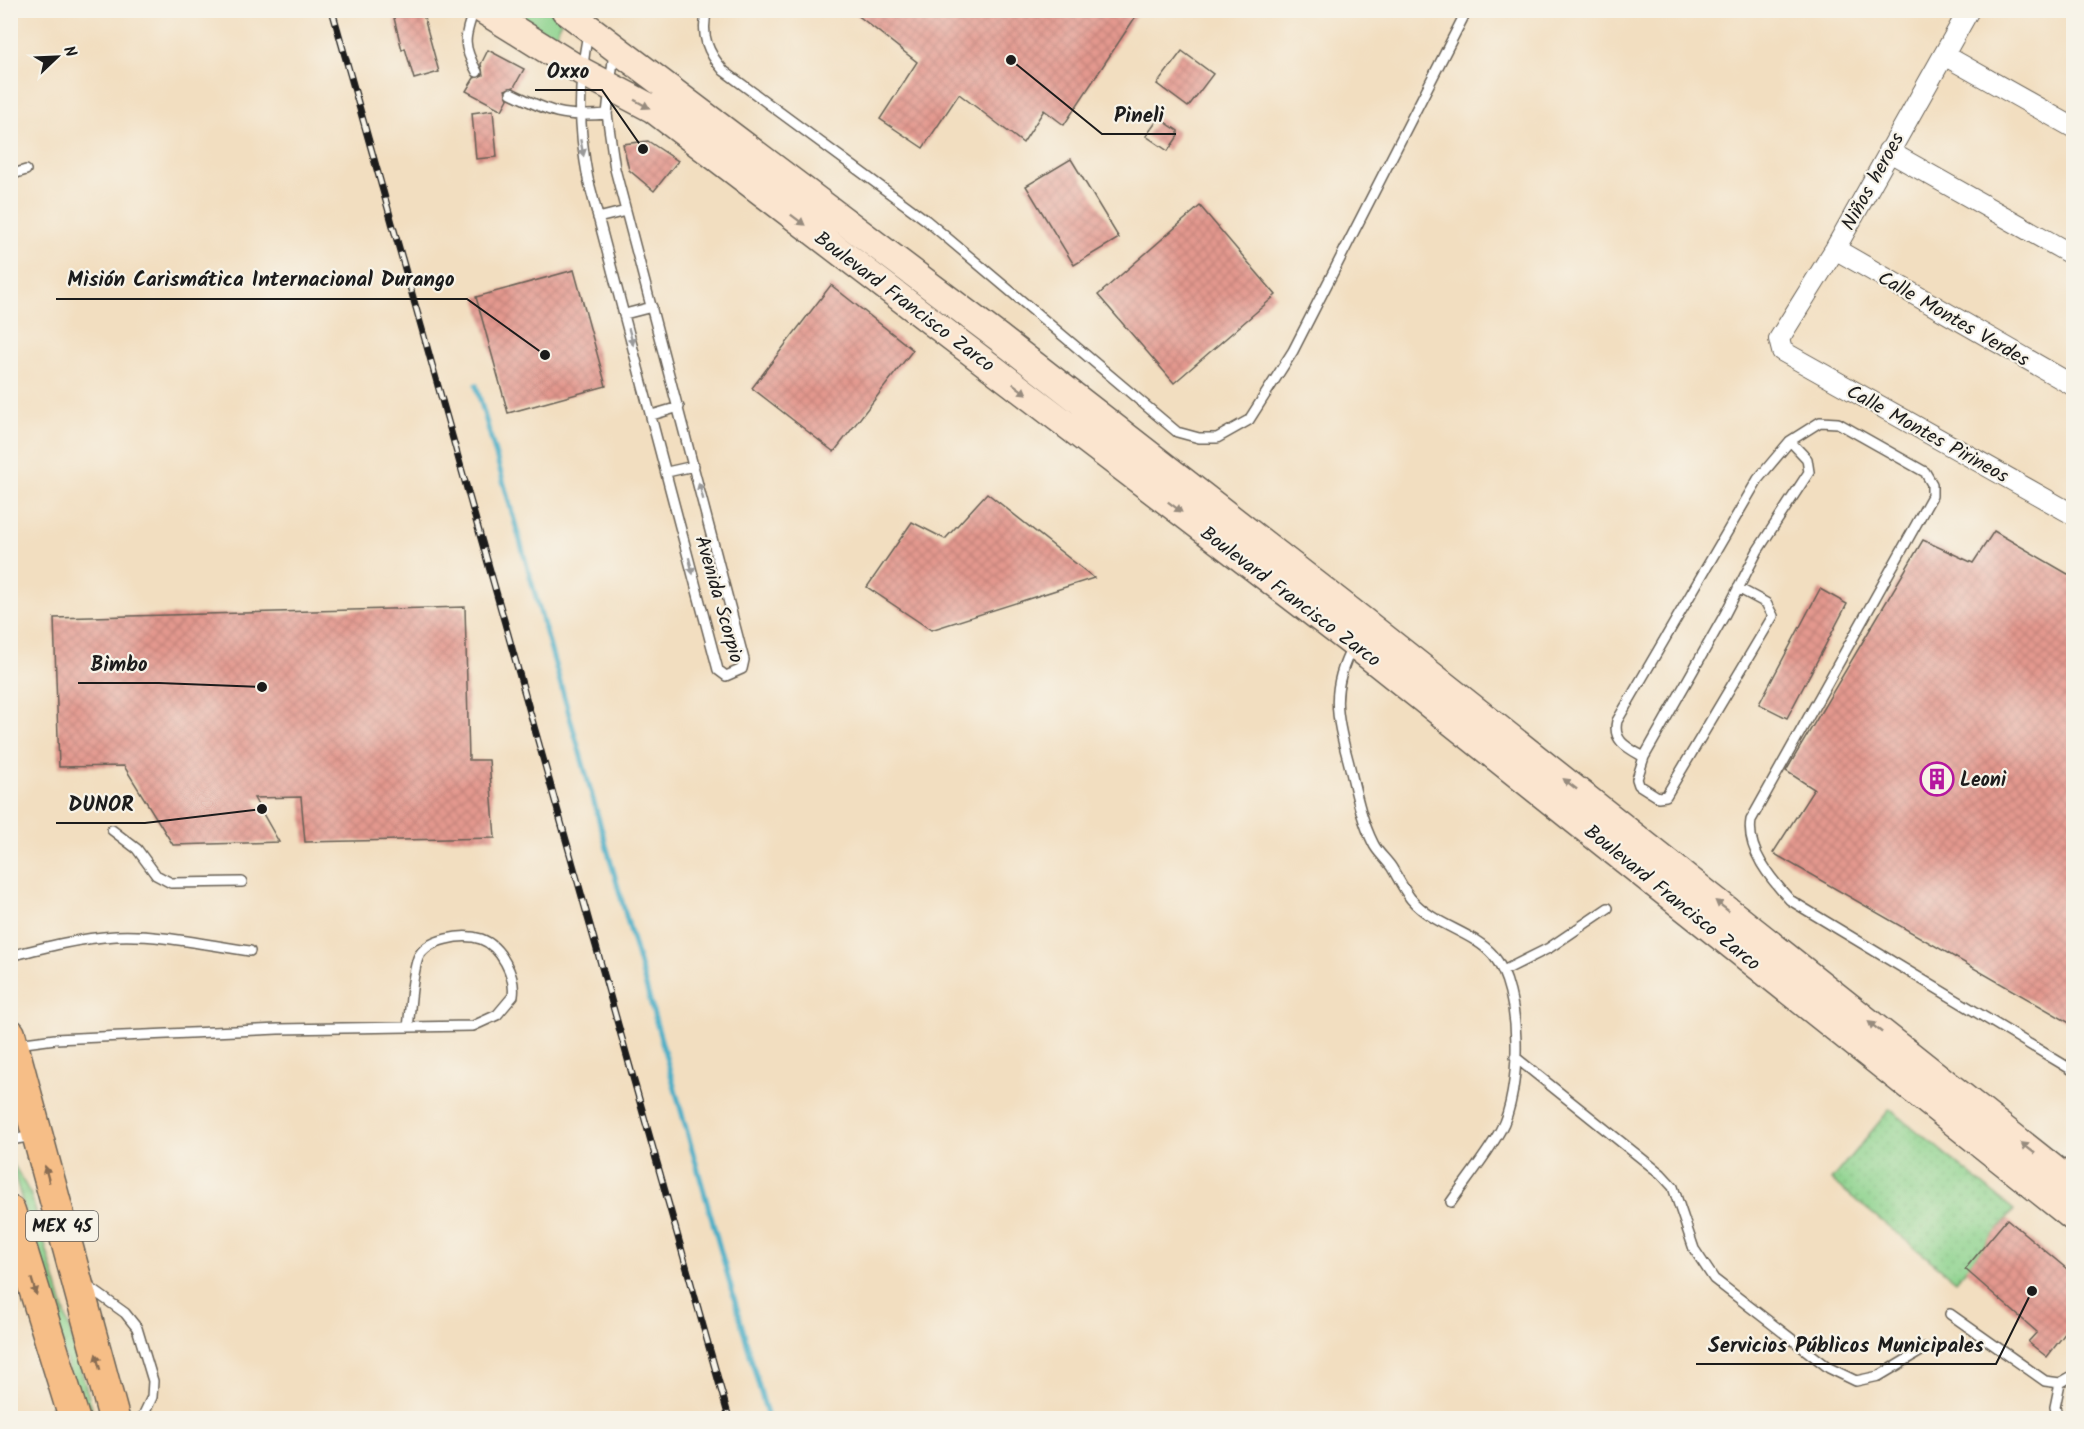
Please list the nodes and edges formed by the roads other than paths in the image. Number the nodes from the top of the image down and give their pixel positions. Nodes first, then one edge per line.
1 (474, 10) edge
2 (483, 10) edge
3 (707, 10) edge
4 (1467, 10) edge
5 (1970, 10) edge
6 (574, 16) edge
7 (615, 46) junction
8 (1944, 55) junction
9 (581, 71) junction
10 (477, 72) dead end
11 (609, 86) junction
12 (511, 93) dead end
13 (607, 114) junction
14 (579, 117) junction
15 (2073, 128) edge
16 (1888, 152) junction
17 (26, 170) dead end
18 (10, 175) edge
19 (626, 211) junction
20 (598, 218) junction
21 (1835, 249) junction
22 (2073, 256) edge
23 (652, 307) junction
24 (625, 314) junction
25 (998, 337) junction
26 (1782, 351) joint
27 (982, 360) junction
28 (2073, 386) edge
29 (679, 407) junction
30 (652, 415) junction
31 (1790, 441) junction
32 (694, 466) junction
33 (667, 472) junction
34 (2073, 515) edge
35 (1738, 588) junction
36 (1339, 617) junction
37 (1354, 644) junction
38 (1424, 683) junction
39 (1644, 758) junction
40 (112, 830) dead end
41 (1627, 845) junction
42 (242, 882) dead end
43 (1608, 908) dead end
44 (250, 951) dead end
45 (10, 956) edge
46 (1503, 971) junction
47 (408, 1027) junction
48 (13, 1054) edge
49 (1515, 1057) junction
50 (2073, 1071) edge
51 (24, 1138) edge
52 (2073, 1185) edge
53 (1450, 1202) dead end
54 (10, 1211) edge
55 (2073, 1218) edge
56 (75, 1277) junction
57 (1950, 1314) dead end
58 (1926, 1348) dead end
59 (2073, 1375) edge
60 (2060, 1383) junction
61 (74, 1419) edge
62 (114, 1419) edge
63 (142, 1419) edge
64 (2058, 1419) edge

1 - 10 lane
2 - 9 main road, Boulevard Francisco Zarco
3 - 4 lane
5 - 8 street, Niños heroes
6 - 7 main road, Boulevard Francisco Zarco
6 - 9 lane, Avenida Scorpio
7 - 11 lane, Avenida Scorpio
7 - 25 main road, Boulevard Francisco Zarco
8 - 15 street
8 - 16 street, Niños heroes
9 - 11 main road, Boulevard Francisco Zarco
9 - 14 lane, Avenida Scorpio
11 - 13 lane, Avenida Scorpio
11 -> 27 main road, Boulevard Francisco Zarco
12 - 14 lane
13 - 14 lane
13 - 19 lane, Avenida Scorpio
14 -> 20 lane, Avenida Scorpio
16 - 21 street, Niños heroes
16 - 22 street
17 - 18 lane
19 - 20 lane
19 - 23 lane, Avenida Scorpio
20 - 24 lane, Avenida Scorpio
21 - 26 street, Niños heroes
21 - 28 street, Calle Montes Verdes
23 - 24 lane
23 - 29 lane, Avenida Scorpio
24 -> 30 lane, Avenida Scorpio
25 - 27 main road
25 - 36 main road, Boulevard Francisco Zarco
26 - 34 street, Calle Montes Pirineos
27 -> 36 main road, Boulevard Francisco Zarco
29 - 30 lane
29 - 32 lane, Avenida Scorpio
30 - 33 lane, Avenida Scorpio
31 - 35 lane
31 - 39 lane
31 - 50 lane
32 - 33 lane
33 -> 32 lane, Avenida Scorpio
35 - 39 lane
35 - 39 lane
36 - 37 main road, Boulevard Francisco Zarco
36 - 38 main road, Boulevard Francisco Zarco
37 - 38 main road, Boulevard Francisco Zarco
37 - 46 lane
38 - 41 main road, Boulevard Francisco Zarco
40 - 42 lane
52 -> 41 main road, Boulevard Francisco Zarco
41 - 55 main road, Boulevard Francisco Zarco
43 - 46 lane
44 - 45 lane
46 - 49 lane
47 - 47 lane
47 - 48 lane
48 - 51 main road, MEX 45
49 - 53 lane
49 - 58 lane
56 -> 51 main road, MEX 45
54 -> 61 main road, MEX 45
62 -> 56 main road, MEX 45
56 - 63 lane
57 - 60 lane
59 - 60 lane
60 - 64 lane

